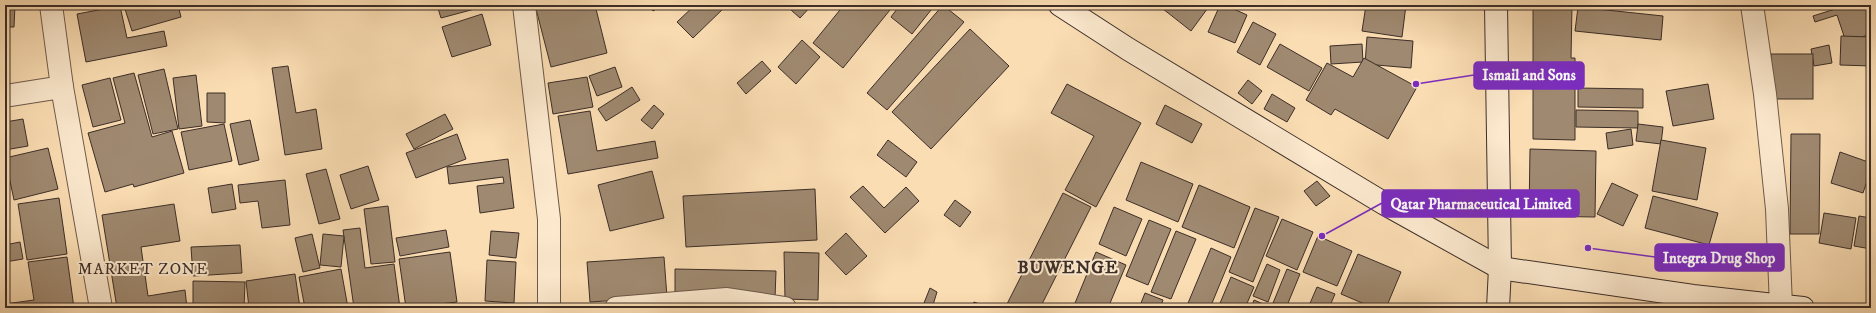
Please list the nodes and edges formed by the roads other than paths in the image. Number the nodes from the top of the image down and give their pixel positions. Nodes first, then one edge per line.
1 (51, 5) edge
2 (524, 5) edge
3 (1060, 5) edge
4 (1496, 5) edge
5 (1752, 5) edge
6 (62, 87) junction
7 (5, 96) edge
8 (1500, 268) junction
9 (1781, 306) junction
10 (102, 308) edge
11 (549, 308) edge
12 (616, 308) edge
13 (785, 308) edge
14 (1498, 308) edge
15 (1803, 308) edge

1 - 6 street
2 - 11 street
3 - 8 street
4 - 8 street
5 - 9 street
6 - 7 street
6 - 10 street
8 - 9 street
8 - 14 street
9 - 15 street
12 - 13 street

